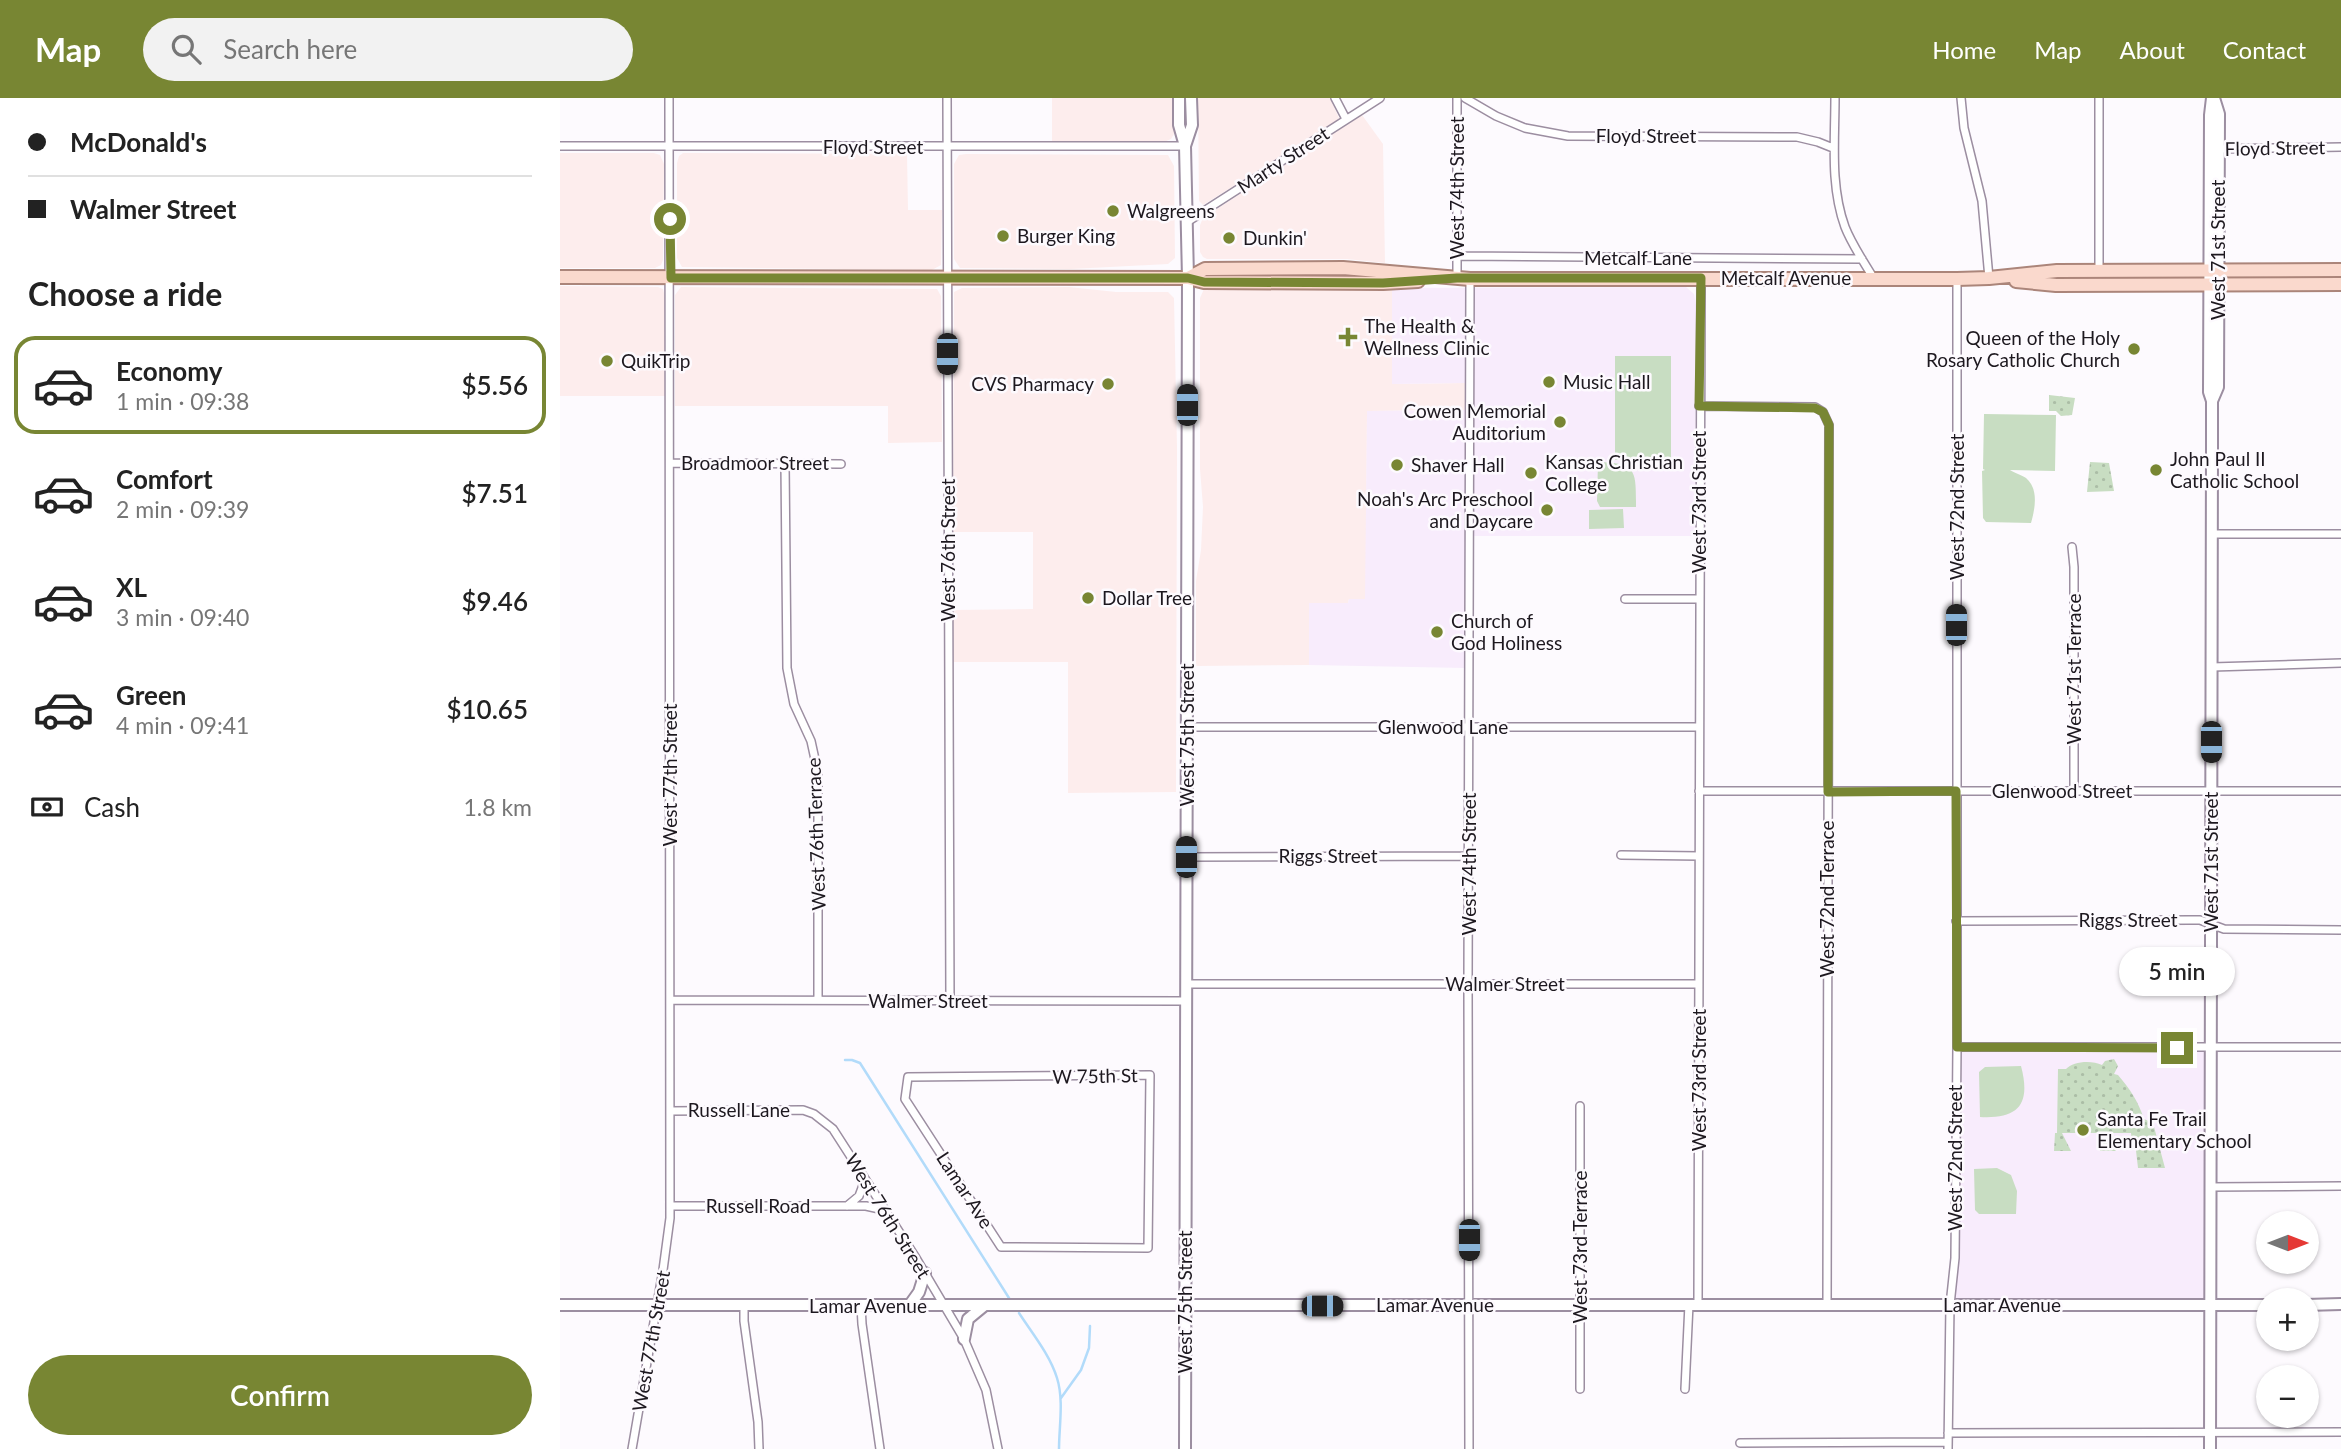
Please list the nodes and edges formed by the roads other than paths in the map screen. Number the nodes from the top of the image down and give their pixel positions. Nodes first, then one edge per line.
1 (669, 98) edge
2 (947, 98) edge
3 (1179, 98) edge
4 (1191, 98) edge
5 (1335, 98) edge
6 (1380, 98) edge
7 (1457, 98) edge
8 (1465, 98) edge
9 (1835, 98) edge
10 (1961, 98) edge
11 (2099, 98) edge
12 (2213, 98) edge
13 (1346, 119) junction
14 (560, 146) edge
15 (669, 146) junction
16 (1185, 146) junction
17 (947, 148) junction
18 (1833, 148) junction
19 (2341, 148) edge
20 (2214, 149) junction
21 (1187, 222) junction
22 (1457, 256) junction
23 (1862, 259) junction
24 (2099, 270) junction
25 (2214, 270) junction
26 (2341, 270) edge
27 (560, 277) edge
28 (671, 278) junction
29 (947, 278) junction
30 (1188, 278) junction
31 (1701, 278) junction
32 (1989, 278) junction
33 (1463, 279) junction
34 (1874, 279) junction
35 (1957, 279) junction
36 (2341, 284) edge
37 (2214, 285) junction
38 (1699, 406) junction
39 (670, 463) junction
40 (785, 464) junction
41 (841, 464) dead end
42 (2212, 534) junction
43 (2341, 534) edge
44 (2072, 547) dead end
45 (1625, 599) dead end
46 (1699, 599) junction
47 (2341, 663) edge
48 (2212, 667) junction
49 (1187, 727) junction
50 (1470, 727) junction
51 (1699, 727) junction
52 (2074, 790) junction
53 (1699, 791) junction
54 (1956, 791) junction
55 (1828, 792) junction
56 (2211, 792) junction
57 (2341, 792) edge
58 (1621, 855) dead end
59 (1469, 856) junction
60 (1699, 856) junction
61 (1186, 857) junction
62 (1956, 921) junction
63 (2211, 924) junction
64 (2341, 930) edge
65 (1468, 982) junction
66 (1186, 984) junction
67 (1699, 985) junction
68 (671, 1000) junction
69 (818, 1000) junction
70 (950, 1001) junction
71 (1186, 1001) junction
72 (1957, 1047) junction
73 (2211, 1047) junction
74 (2341, 1047) edge
75 (908, 1077) joint
76 (1580, 1106) dead end
77 (671, 1111) junction
78 (808, 1111) joint
79 (865, 1180) junction
80 (2341, 1186) edge
81 (2210, 1187) junction
82 (670, 1206) junction
83 (847, 1206) junction
84 (884, 1210) junction
85 (1148, 1248) joint
86 (925, 1273) junction
87 (1694, 1304) junction
88 (1827, 1304) junction
89 (2319, 1304) edge
90 (2341, 1304) edge
91 (560, 1305) edge
92 (657, 1305) junction
93 (744, 1305) junction
94 (861, 1305) junction
95 (985, 1305) junction
96 (1469, 1305) junction
97 (1580, 1305) junction
98 (1950, 1305) junction
99 (2210, 1305) junction
100 (2256, 1305) edge
101 (909, 1306) junction
102 (944, 1306) junction
103 (1185, 1306) junction
104 (964, 1339) junction
105 (1580, 1389) dead end
106 (1685, 1390) dead end
107 (2341, 1432) edge
108 (1948, 1433) junction
109 (2210, 1433) junction
110 (1740, 1443) dead end
111 (1948, 1446) edge
112 (632, 1449) edge
113 (759, 1449) edge
114 (880, 1449) edge
115 (998, 1449) edge
116 (1185, 1449) edge
117 (1469, 1449) edge
118 (2210, 1449) edge

1 - 15 street, West 77th Street
2 - 17 street, West 76th Street
3 - 16 street, West 75th Street
4 - 16 street, West 75th Street
5 - 13 street
6 - 13 street, Marty Street
7 - 22 street, West 74th Street
8 - 18 street, Floyd Street
9 - 18 street
10 - 32 street
11 - 24 street
12 - 20 street, West 71st Street
13 - 21 street, Marty Street
14 - 15 street, Floyd Street
15 - 17 street, Floyd Street
15 - 28 street, West 77th Street
16 - 17 street, Floyd Street
16 - 21 street, West 75th Street
17 - 29 street, West 76th Street
18 - 23 street
19 - 20 street, Floyd Street
20 - 25 street, West 71st Street
21 - 30 street, West 75th Street
22 - 23 street, Metcalf Lane
22 - 33 street, West 74th Street
23 - 34 street
24 - 25 main road, Metcalf Avenue
24 - 32 main road, Metcalf Avenue
25 - 26 main road, Metcalf Avenue
25 - 37 street, West 71st Street
27 - 28 main road, Metcalf Avenue
28 - 29 main road, Metcalf Avenue
28 - 39 street, West 77th Street
29 - 30 main road, Metcalf Avenue
29 - 70 street, West 76th Street
30 - 33 main road, Metcalf Avenue
30 - 49 street, West 75th Street
31 - 33 main road, Metcalf Avenue
31 - 34 main road, Metcalf Avenue
31 - 38 street, West 73rd Street
32 - 35 main road, Metcalf Avenue
32 - 37 main road, Metcalf Avenue
33 - 50 street, West 74th Street
34 - 35 main road, Metcalf Avenue
35 - 54 street, West 72nd Street
36 - 37 main road, Metcalf Avenue
37 - 42 street, West 71st Street
38 - 46 street, West 73rd Street
38 - 55 street, West 72nd Terrace
39 - 40 street, Broadmoor Street
39 - 68 street, West 77th Street
40 - 41 street, Broadmoor Street
40 - 69 street, West 76th Terrace
42 - 43 street
42 - 48 street, West 71st Street
44 - 52 street, West 71st Terrace
45 - 46 street, West 73rd Street
46 - 51 street, West 73rd Street
47 - 48 street
48 - 56 street, West 71st Street
49 - 50 street, Glenwood Lane
49 - 61 street, West 75th Street
50 - 51 street, Glenwood Lane
50 - 59 street, West 74th Street
51 - 53 street, West 73rd Street
52 - 54 street, Glenwood Street
52 - 56 street, Glenwood Street
53 - 55 street, Glenwood Street
53 - 60 street, West 73rd Street
54 - 55 street, Glenwood Street
54 - 62 street, West 72nd Street
55 - 88 street, West 72nd Terrace
56 - 57 street, Glenwood Street
56 - 63 street, West 71st Street
58 - 60 street
59 - 61 street, Riggs Street
59 - 65 street, West 74th Street
60 - 67 street, West 73rd Street
61 - 66 street, West 75th Street
62 - 63 street, Riggs Street
62 - 72 street, West 72nd Street
63 - 64 street, Riggs Street
63 - 73 street, West 71st Street
65 - 66 street, Walmer Street
65 - 67 street, Walmer Street
65 - 96 street, West 74th Street
66 - 71 street, West 75th Street
67 - 87 street, West 73rd Street
68 - 69 street, Walmer Street
68 - 77 street, West 77th Street
69 - 70 street, Walmer Street
70 - 71 street, Walmer Street
71 - 103 street, West 75th Street
72 - 73 street
72 - 98 street, West 72nd Street
73 - 74 street
73 - 81 street, West 71st Street
75 - 85 street, Lamar Ave
75 - 85 street, W 75th St
76 - 97 street, West 73rd Terrace
77 - 78 street, Russell Lane
77 - 82 street, West 77th Street
78 - 79 street, West 76th Street
79 - 83 street
79 - 84 street, West 76th Street
80 - 81 street
81 - 99 street, West 71st Street
82 - 83 street, Russell Road
82 - 92 street, West 77th Street
83 - 84 street, Russell Road
84 - 86 street, West 76th Street
86 - 101 street
86 - 102 street, West 76th Street
87 - 88 street, Lamar Avenue
87 - 97 street, Lamar Avenue
87 - 106 street, West 73rd Street
88 - 98 street, Lamar Avenue
89 - 90 street
91 - 92 street, Lamar Avenue
92 - 93 street, Lamar Avenue
92 - 112 street, West 77th Street
93 - 94 street, Lamar Avenue
93 - 113 street
94 - 101 street, Lamar Avenue
94 - 114 street
95 - 102 street, Lamar Avenue
95 - 103 street, Lamar Avenue
95 - 104 street
96 - 97 street, Lamar Avenue
96 - 103 street, Lamar Avenue
96 - 117 street, West 74th Street
97 - 105 street, West 73rd Terrace
98 - 99 street, Lamar Avenue
98 - 108 street, West 72nd Street
99 - 100 street, Lamar Avenue
99 - 109 street, West 71st Street
101 - 102 street, Lamar Avenue
102 - 104 street, West 76th Street
103 - 116 street, West 75th Street
104 - 115 street, West 76th Street
107 - 109 street
108 - 109 street
108 - 111 street, West 72nd Street
109 - 118 street, West 71st Street
110 - 111 street

